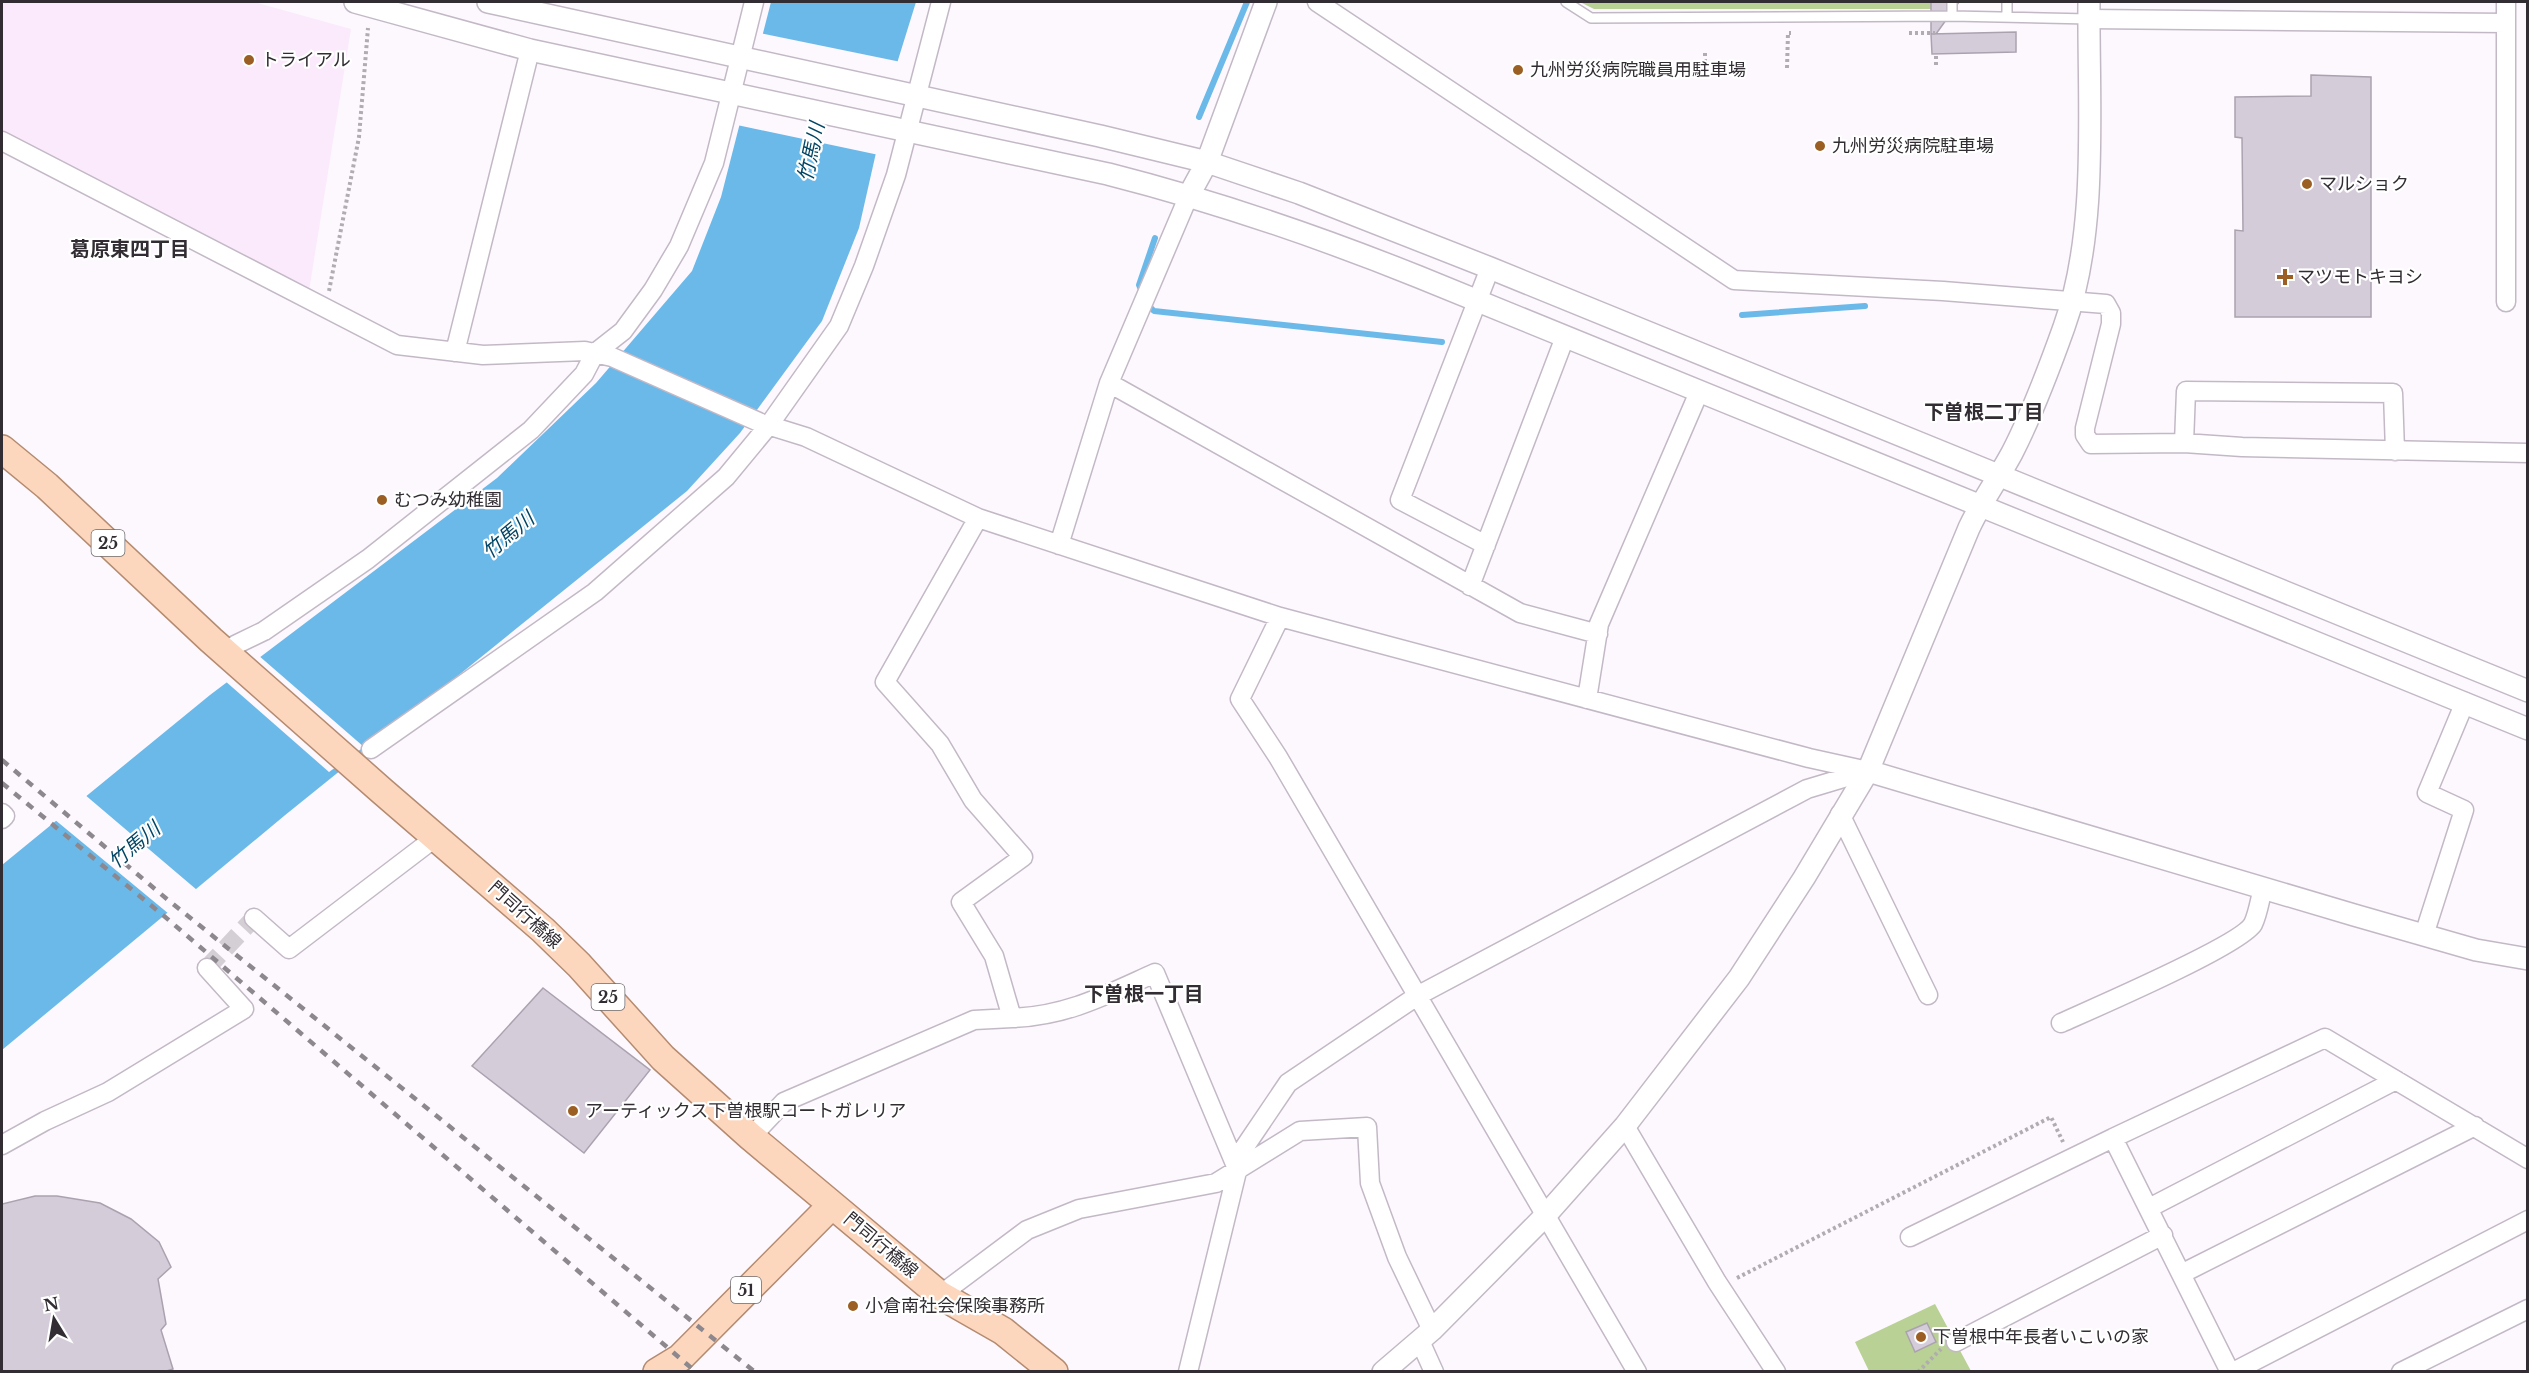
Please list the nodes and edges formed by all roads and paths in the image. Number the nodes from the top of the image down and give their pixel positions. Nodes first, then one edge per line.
1 (355, 2) edge
2 (488, 2) edge
3 (754, 2) edge
4 (940, 2) edge
5 (1266, 2) edge
6 (1317, 2) edge
7 (1566, 2) edge
8 (1952, 2) edge
9 (2007, 2) edge
10 (2506, 2) edge
11 (2089, 10) edge
12 (1952, 16) junction
13 (2007, 16) junction
14 (2506, 23) junction
15 (368, 28) dead end
16 (1799, 33) dead end
17 (1901, 33) dead end
18 (1935, 33) dead end
19 (530, 50) junction
20 (1706, 53) dead end
21 (1936, 56) dead end
22 (743, 59) junction
23 (1705, 68) dead end
24 (1787, 68) dead end
25 (1936, 68) dead end
26 (735, 95) junction
27 (912, 95) junction
28 (904, 131) junction
29 (2, 141) edge
30 (1207, 162) junction
31 (1189, 195) junction
32 (1490, 268) junction
33 (1476, 300) junction
34 (2071, 301) junction
35 (2506, 302) dead end
36 (326, 309) junction
37 (1565, 337) junction
38 (455, 352) junction
39 (603, 355) junction
40 (1109, 383) junction
41 (1698, 392) junction
42 (765, 424) junction
43 (2184, 443) junction
44 (2, 449) edge
45 (2395, 451) junction
46 (2528, 453) edge
47 (1998, 475) junction
48 (1980, 506) junction
49 (978, 518) junction
50 (1059, 545) junction
51 (1486, 545) junction
52 (1470, 586) junction
53 (1280, 617) junction
54 (1598, 634) junction
55 (223, 642) junction
56 (2528, 691) edge
57 (1587, 699) junction
58 (2465, 702) junction
59 (2528, 729) edge
60 (371, 749) dead end
61 (1868, 771) junction
62 (2, 813) edge
63 (1840, 814) junction
64 (2, 819) edge
65 (436, 837) junction
66 (2262, 888) junction
67 (254, 918) dead end
68 (2424, 935) junction
69 (2528, 959) edge
70 (207, 968) dead end
71 (1417, 996) junction
72 (1928, 996) dead end
73 (1012, 1018) junction
74 (2061, 1023) dead end
75 (2396, 1080) junction
76 (1625, 1126) junction
77 (2475, 1126) junction
78 (751, 1137) junction
79 (2113, 1138) junction
80 (2, 1145) edge
81 (2071, 1158) junction
82 (2528, 1159) edge
83 (1238, 1170) junction
84 (832, 1205) junction
85 (2149, 1208) junction
86 (1545, 1216) junction
87 (2528, 1220) edge
88 (2163, 1235) junction
89 (1910, 1238) dead end
90 (2183, 1273) junction
91 (1721, 1288) junction
92 (940, 1295) junction
93 (2528, 1309) edge
94 (1426, 1336) junction
95 (1956, 1342) joint
96 (657, 1371) edge
97 (1054, 1371) edge
98 (1188, 1371) edge
99 (1383, 1371) edge
100 (1434, 1371) edge
101 (1637, 1371) edge
102 (1776, 1371) edge
103 (1918, 1371) edge
104 (2232, 1371) edge
105 (2401, 1371) edge

1 - 19 street
2 - 22 street
3 - 22 street
4 - 27 street
5 - 30 street
6 - 34 street
7 - 12 lane
8 - 12 lane
9 - 13 lane
10 - 14 street
11 - 13 lane
11 - 14 street
11 - 34 street
12 - 13 lane
14 - 35 street
15 - 36 path
16 - 24 path
17 - 18 path
19 - 26 street
19 - 38 street
20 - 23 path
21 - 25 path
22 - 26 street
22 - 27 street
26 - 28 street
26 - 39 street
27 - 28 street
27 - 30 street
28 - 31 street
28 - 42 street
29 - 36 street
30 - 31 street
30 - 32 street
31 - 33 street
31 - 40 street
32 - 33 street
32 - 47 street
33 - 37 street
33 - 51 street
34 - 43 street
34 - 47 street
36 - 38 street
37 - 41 street
37 - 51 street
38 - 39 street
39 - 42 street
39 - 55 street
40 - 50 street
40 - 52 street
41 - 48 street
41 - 54 street
42 - 49 street
42 - 60 street
43 - 45 street
43 - 45 street
44 - 55 main road, 門司行橋線 / 25
45 - 46 street
47 - 48 street
47 - 56 street
48 - 58 street
48 - 61 street
49 - 50 street
49 - 73 street
50 - 53 street
51 - 52 street
52 - 54 street
53 - 57 street
53 - 71 street
54 - 57 street
55 - 65 main road, 門司行橋線 / 25
57 - 61 street
58 - 59 street
58 - 68 street
61 - 63 street
61 - 66 street
61 - 71 street
62 - 64 street
63 - 72 street
63 - 76 street
65 - 67 street
65 - 78 main road, 門司行橋線 / 25
66 - 68 street
66 - 74 street
68 - 69 street
70 - 80 street
71 - 83 street
71 - 86 street
73 - 78 street
73 - 83 street
75 - 77 street
75 - 79 street
75 - 85 street
76 - 86 street
76 - 91 street
77 - 82 street
77 - 90 street
78 - 84 main road, 門司行橋線 / 25
79 - 81 street
79 - 85 street
81 - 89 street
81 - 91 path
83 - 92 street
83 - 94 street
83 - 98 street
84 - 92 main road, 門司行橋線 / 25
84 - 96 main road, 51
85 - 88 street
86 - 94 street
86 - 101 street
87 - 104 street
88 - 90 street
88 - 95 street
90 - 104 street
91 - 102 street
92 - 97 main road, 門司行橋線 / 25
93 - 105 street
94 - 99 street
94 - 100 street
95 - 103 path

